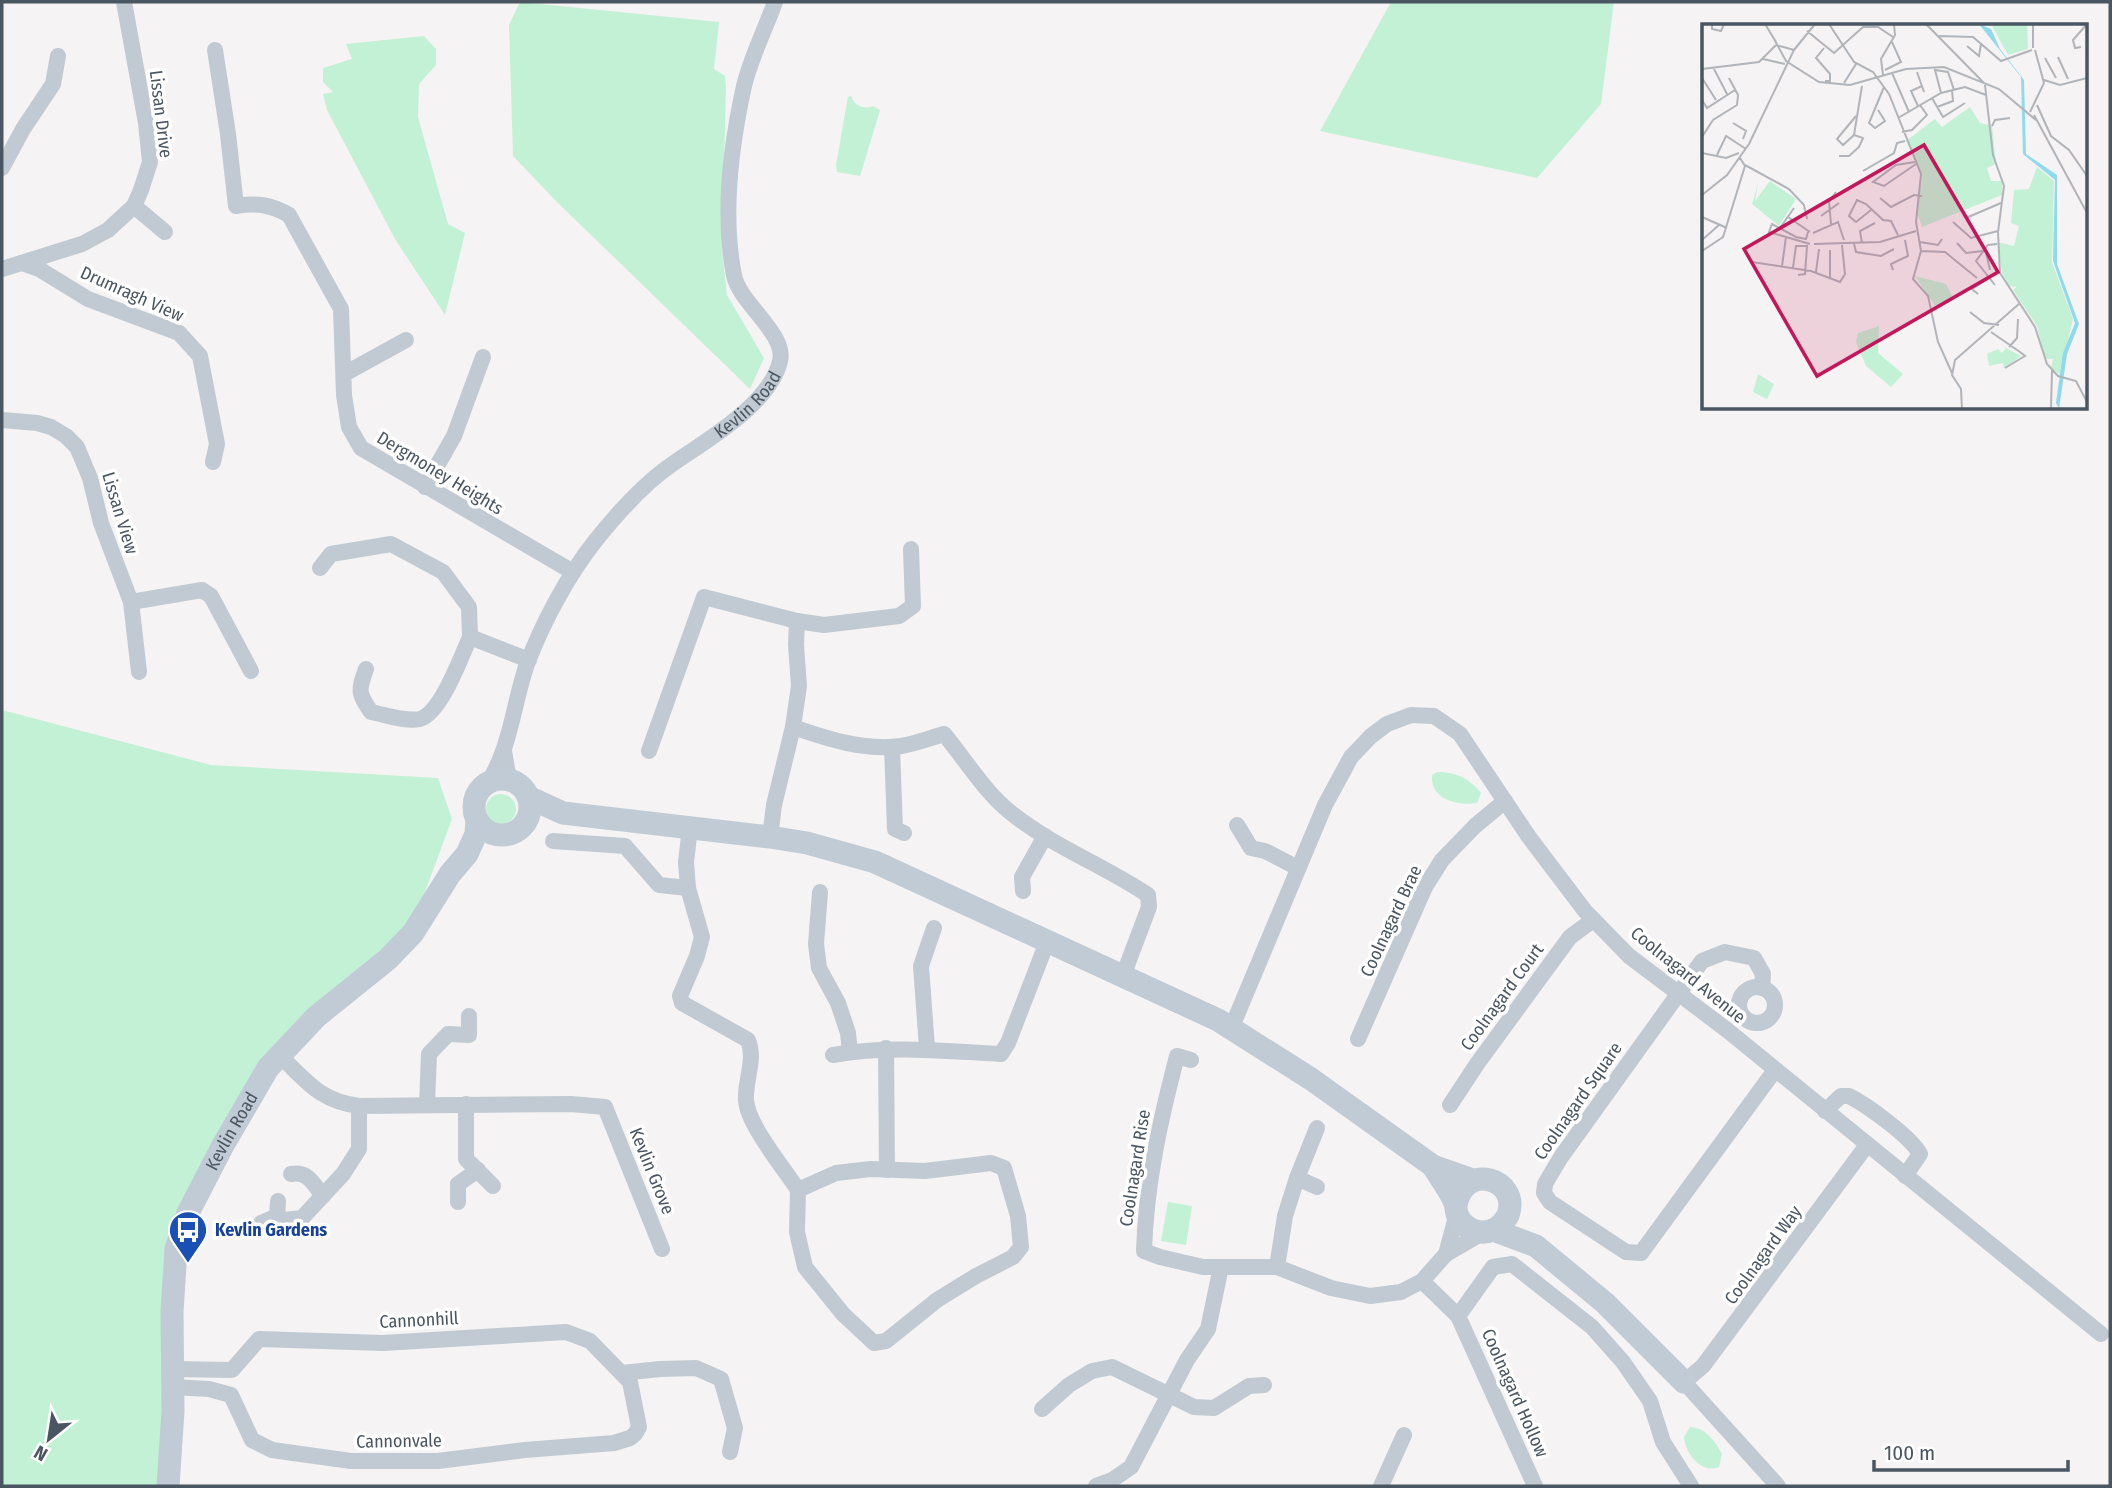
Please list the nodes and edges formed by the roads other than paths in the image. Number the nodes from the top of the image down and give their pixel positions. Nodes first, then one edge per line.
1 (124, 2) edge
2 (775, 2) edge
3 (215, 50) dead end
4 (58, 56) dead end
5 (2, 169) edge
6 (134, 206) junction
7 (164, 232) dead end
8 (22, 262) junction
9 (2, 269) edge
10 (406, 340) dead end
11 (483, 357) dead end
12 (344, 374) junction
13 (2, 421) edge
14 (213, 462) dead end
15 (425, 487) junction
16 (911, 550) dead end
17 (320, 568) dead end
18 (573, 572) junction
19 (131, 602) junction
20 (797, 621) junction
21 (470, 637) junction
22 (529, 660) junction
23 (366, 669) dead end
24 (251, 671) dead end
25 (139, 672) dead end
26 (793, 727) junction
27 (892, 747) junction
28 (504, 751) junction
29 (649, 751) dead end
30 (498, 782) junction
31 (528, 797) junction
32 (1505, 801) junction
33 (563, 813) junction
34 (477, 820) junction
35 (525, 823) junction
36 (1237, 825) dead end
37 (690, 828) junction
38 (904, 833) dead end
39 (499, 835) junction
40 (1045, 836) junction
41 (770, 837) junction
42 (553, 841) dead end
43 (467, 854) junction
44 (1298, 868) junction
45 (688, 888) junction
46 (820, 891) dead end
47 (1023, 891) dead end
48 (1593, 919) junction
49 (934, 928) dead end
50 (1047, 942) junction
51 (1123, 976) junction
52 (1762, 988) dead end
53 (1678, 993) junction
54 (469, 1016) dead end
55 (1231, 1029) junction
56 (1358, 1039) dead end
57 (886, 1048) junction
58 (927, 1048) junction
59 (850, 1052) junction
60 (279, 1055) junction
61 (833, 1055) dead end
62 (1191, 1060) dead end
63 (1774, 1070) junction
64 (428, 1104) junction
65 (466, 1104) junction
66 (1450, 1105) dead end
67 (359, 1106) junction
68 (1825, 1111) junction
69 (1317, 1128) dead end
70 (1867, 1145) junction
71 (1433, 1166) junction
72 (478, 1170) junction
73 (887, 1170) junction
74 (290, 1174) dead end
75 (1905, 1176) junction
76 (1297, 1178) junction
77 (1473, 1181) junction
78 (493, 1186) dead end
79 (1317, 1187) dead end
80 (798, 1190) junction
81 (323, 1196) junction
82 (1510, 1201) junction
83 (458, 1202) dead end
84 (1456, 1209) junction
85 (261, 1223) dead end
86 (1488, 1231) junction
87 (1536, 1246) junction
88 (663, 1249) dead end
89 (1447, 1254) junction
90 (1221, 1267) junction
91 (1277, 1267) junction
92 (1422, 1281) junction
93 (1458, 1316) junction
94 (2101, 1334) dead end
95 (622, 1373) junction
96 (173, 1378) junction
97 (1684, 1382) junction
98 (1264, 1385) dead end
99 (1170, 1394) junction
100 (1042, 1409) dead end
101 (638, 1414) joint
102 (1404, 1435) dead end
103 (730, 1452) dead end
104 (168, 1486) edge
105 (1096, 1486) edge
106 (1381, 1486) edge
107 (1535, 1486) edge
108 (1691, 1486) edge
109 (1778, 1486) edge

1 - 6 street, Lissan Drive
2 - 18 street, Kevlin Road
3 - 12 street, Dergmoney Heights
4 - 5 street
6 - 7 street
6 - 8 street, Lissan Drive
8 - 9 street, Lissan Drive
8 - 14 street, Drumragh View
10 - 12 street
11 - 15 street
12 - 15 street, Dergmoney Heights
13 - 19 street, Lissan View
15 - 18 street, Dergmoney Heights
16 - 20 street
17 - 21 street
18 - 22 street, Kevlin Road
19 - 24 street
19 - 25 street, Lissan View
20 - 26 street
20 - 29 street
21 - 22 street
21 - 23 street
22 - 28 street, Kevlin Road
26 - 27 street
26 - 41 street
27 - 38 street
27 - 40 street
28 - 30 street, Kevlin Road
28 - 30 street, Kevlin Road
30 - 31 street
30 - 34 street
31 - 33 street
31 - 35 street
32 - 44 street, Coolnagard Avenue
32 - 48 street, Coolnagard Avenue
32 - 56 street, Coolnagard Brae
33 - 35 street
33 - 37 street
34 - 39 street
34 - 43 street, Kevlin Road
35 - 39 street
36 - 44 street
37 - 41 street
37 - 45 street
39 - 43 street, Kevlin Road
40 - 47 street
40 - 51 street
41 - 50 street
42 - 45 street
43 - 60 street, Kevlin Road
44 - 55 street, Coolnagard Avenue
45 - 80 street
46 - 59 street
48 - 53 street, Coolnagard Avenue
48 - 66 street, Coolnagard Court
49 - 58 street
50 - 51 street
50 - 58 street
51 - 55 street
52 - 53 street
53 - 63 street, Coolnagard Avenue
53 - 63 street, Coolnagard Square
54 - 64 street
55 - 71 street
57 - 58 street
57 - 59 street
57 - 73 street
59 - 61 street
60 - 67 street
60 - 96 street, Kevlin Road
62 - 90 street, Coolnagard Rise
63 - 68 street, Coolnagard Avenue
64 - 65 street
64 - 67 street
65 - 72 street
65 - 88 street, Kevlin Grove
67 - 81 street
68 - 70 street, Coolnagard Avenue
68 - 75 street
69 - 76 street
70 - 75 street, Coolnagard Avenue
70 - 97 street, Coolnagard Way
71 - 77 street
71 - 84 street
72 - 78 street
72 - 83 street
73 - 80 street
73 - 80 street
74 - 81 street
75 - 94 street, Coolnagard Avenue
76 - 79 street
76 - 91 street
77 - 82 street
77 - 84 street
81 - 85 street
82 - 86 street
82 - 87 street
84 - 86 street
84 - 89 street
86 - 87 street
86 - 89 street
87 - 97 street
89 - 92 street
90 - 91 street, Coolnagard Rise
90 - 99 street
91 - 92 street, Coolnagard Rise
92 - 93 street, Coolnagard Hollow
93 - 107 street, Coolnagard Hollow
93 - 108 street, Coolnagard Hollow
95 - 96 street, Cannonhill
95 - 101 street, Cannonhill
95 - 103 street
96 - 101 street, Cannonvale
96 - 104 street, Kevlin Road
97 - 109 street
98 - 99 street
99 - 100 street
99 - 105 street
102 - 106 street

